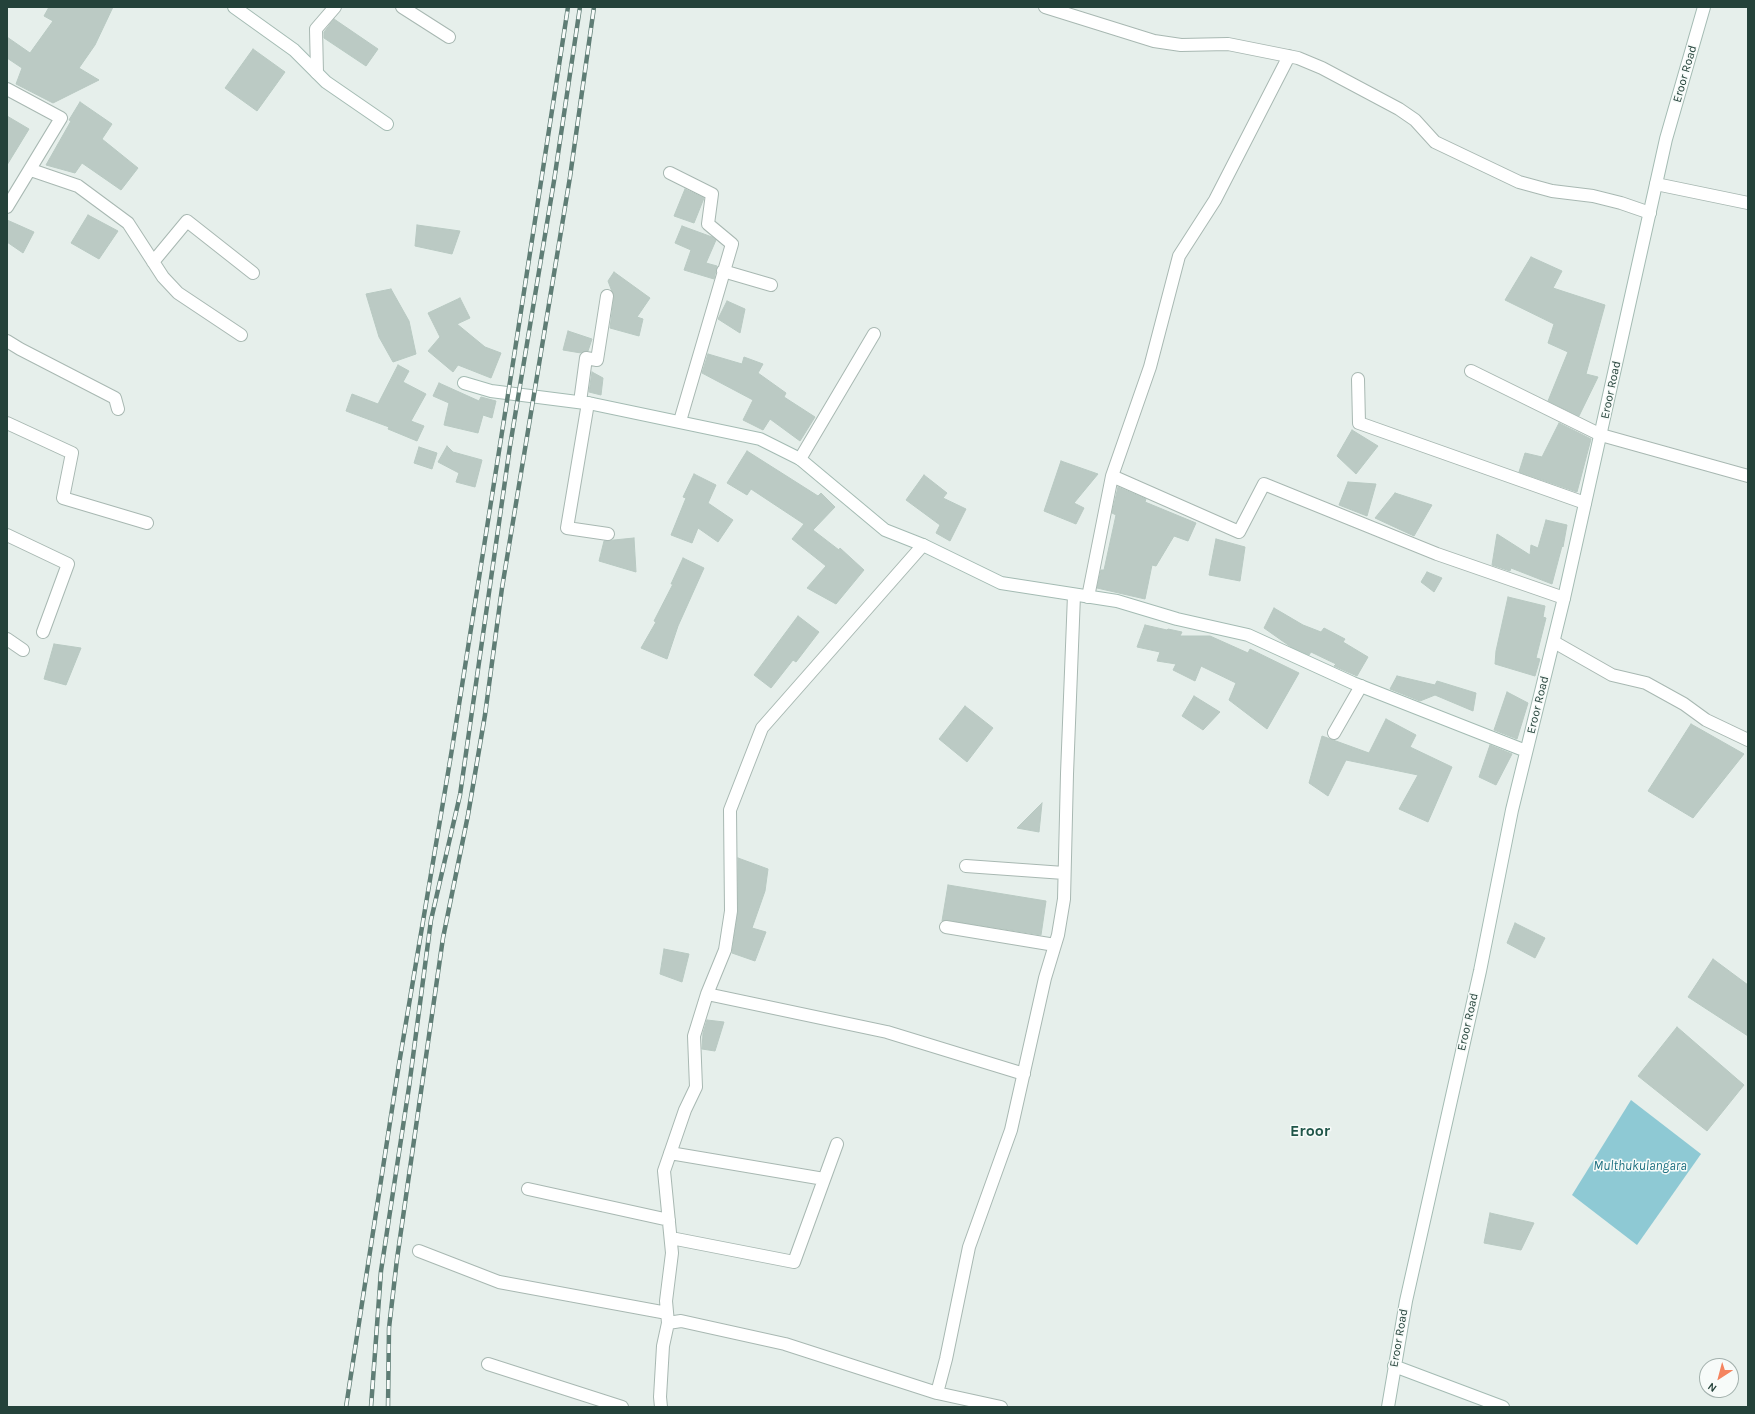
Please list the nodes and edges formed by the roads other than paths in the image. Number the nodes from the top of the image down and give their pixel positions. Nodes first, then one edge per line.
1 (234, 7) edge
2 (335, 7) edge
3 (402, 7) edge
4 (1044, 7) edge
5 (1704, 7) edge
6 (449, 37) dead end
7 (1289, 56) junction
8 (318, 73) junction
9 (7, 89) edge
10 (387, 124) dead end
11 (30, 170) junction
12 (670, 173) dead end
13 (1656, 184) junction
14 (1748, 202) edge
15 (7, 208) edge
16 (1650, 213) junction
17 (153, 262) junction
18 (723, 271) junction
19 (253, 273) dead end
20 (772, 285) dead end
21 (607, 296) dead end
22 (874, 334) dead end
23 (241, 335) dead end
24 (7, 341) edge
25 (1472, 371) dead end
26 (1358, 379) dead end
27 (464, 383) dead end
28 (584, 403) junction
29 (118, 408) dead end
30 (680, 422) junction
31 (7, 423) edge
32 (1601, 435) junction
33 (800, 459) junction
34 (1112, 476) junction
35 (1748, 476) edge
36 (1586, 503) junction
37 (148, 522) dead end
38 (608, 534) dead end
39 (7, 535) edge
40 (923, 545) junction
41 (1074, 595) junction
42 (1088, 597) junction
43 (1564, 598) junction
44 (43, 632) dead end
45 (7, 639) edge
46 (1554, 642) junction
47 (23, 650) dead end
48 (1361, 686) junction
49 (1334, 733) dead end
50 (1748, 740) edge
51 (1526, 750) junction
52 (966, 866) dead end
53 (1064, 873) junction
54 (946, 927) dead end
55 (1055, 945) junction
56 (707, 994) junction
57 (1024, 1074) junction
58 (837, 1144) dead end
59 (670, 1153) junction
60 (824, 1179) junction
61 (528, 1188) dead end
62 (669, 1220) junction
63 (671, 1238) junction
64 (419, 1251) dead end
65 (667, 1318) junction
66 (488, 1364) dead end
67 (1394, 1366) junction
68 (937, 1393) junction
69 (622, 1407) edge
70 (661, 1407) edge
71 (1001, 1407) edge
72 (1388, 1407) edge
73 (1503, 1407) edge

1 - 8 street
2 - 8 street
3 - 6 street
4 - 7 street
5 - 13 street, Eroor Road
7 - 16 street
7 - 34 street
8 - 10 street
9 - 11 street
11 - 15 street
11 - 17 street
12 - 18 street
13 - 14 street
13 - 16 street, Eroor Road
16 - 32 street, Eroor Road
17 - 19 street
17 - 23 street
18 - 20 street
18 - 30 street
21 - 28 street
22 - 33 street
24 - 29 street
25 - 32 street
26 - 36 street
27 - 28 street
28 - 30 street
28 - 38 street
30 - 33 street
31 - 37 street
32 - 35 street
32 - 36 street, Eroor Road
33 - 40 street
34 - 42 street
34 - 43 street
36 - 43 street, Eroor Road
39 - 44 street
40 - 41 street
40 - 56 street
41 - 42 street
41 - 53 street
42 - 48 street
43 - 46 street, Eroor Road
45 - 47 street
46 - 50 street
46 - 51 street, Eroor Road
48 - 49 street
48 - 51 street
51 - 67 street, Eroor Road
52 - 53 street
53 - 55 street
54 - 55 street
55 - 57 street
56 - 57 street
56 - 59 street
57 - 68 street
58 - 60 street
59 - 60 street
59 - 62 street
60 - 63 street
61 - 62 street
62 - 63 street
63 - 65 street
64 - 65 street
65 - 68 street
65 - 70 street
66 - 69 street
67 - 72 street, Eroor Road
67 - 73 street
68 - 71 street

